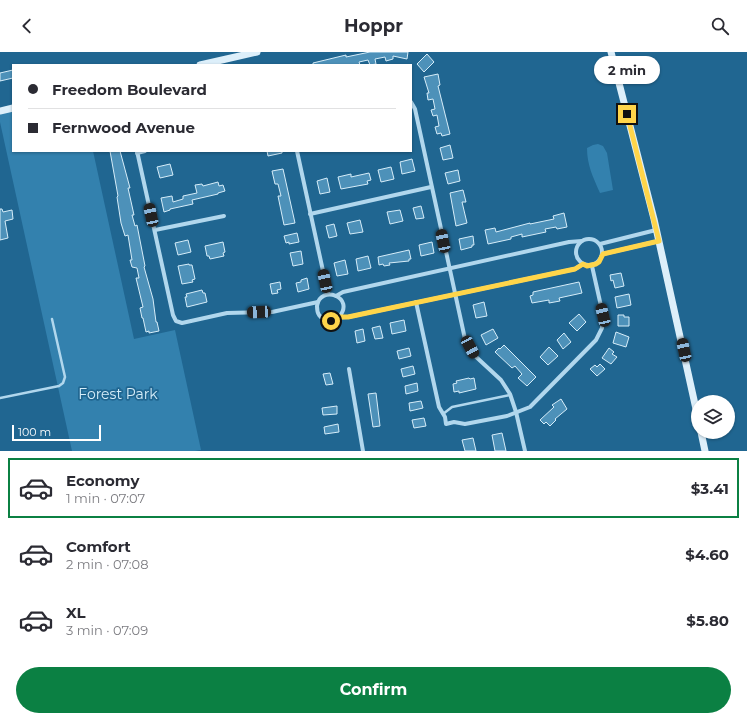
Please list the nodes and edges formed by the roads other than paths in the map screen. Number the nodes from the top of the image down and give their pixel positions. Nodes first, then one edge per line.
1 (257, 52) edge
2 (611, 52) edge
3 (204, 64) edge
4 (412, 105) edge
5 (12, 108) edge
6 (0, 111) edge
7 (137, 152) edge
8 (297, 152) edge
9 (432, 186) junction
10 (310, 214) junction
11 (224, 216) dead end
12 (155, 230) junction
13 (656, 230) junction
14 (659, 241) junction
15 (582, 242) junction
16 (600, 244) junction
17 (603, 254) junction
18 (583, 264) junction
19 (592, 266) junction
20 (449, 268) junction
21 (328, 294) junction
22 (455, 294) junction
23 (336, 296) junction
24 (318, 302) junction
25 (416, 302) junction
26 (339, 317) junction
27 (52, 319) dead end
28 (349, 369) dead end
29 (511, 394) junction
30 (693, 395) edge
31 (0, 398) edge
32 (516, 412) junction
33 (443, 414) junction
34 (702, 439) edge
35 (363, 451) edge
36 (524, 451) edge
37 (705, 451) edge

1 - 3 street
2 - 13 street
4 - 9 street
5 - 6 street
7 - 12 street
8 - 10 street
9 - 10 street
9 - 20 street
10 - 21 street
11 - 12 street
12 - 24 street
13 - 14 street
13 - 16 street
14 - 17 street
14 - 30 street
15 - 16 street
15 - 18 street
15 - 20 street
16 - 17 street
17 - 19 street
18 - 19 street
18 - 22 street
19 - 32 street
20 - 22 street
20 - 23 street
21 - 23 street
21 - 24 street
22 - 25 street
22 - 29 street
23 - 26 street
24 - 26 street
25 - 26 street
25 - 33 street
27 - 31 lane
28 - 35 street
29 - 32 street
29 - 33 lane
32 - 33 street
32 - 36 street
34 - 37 street

